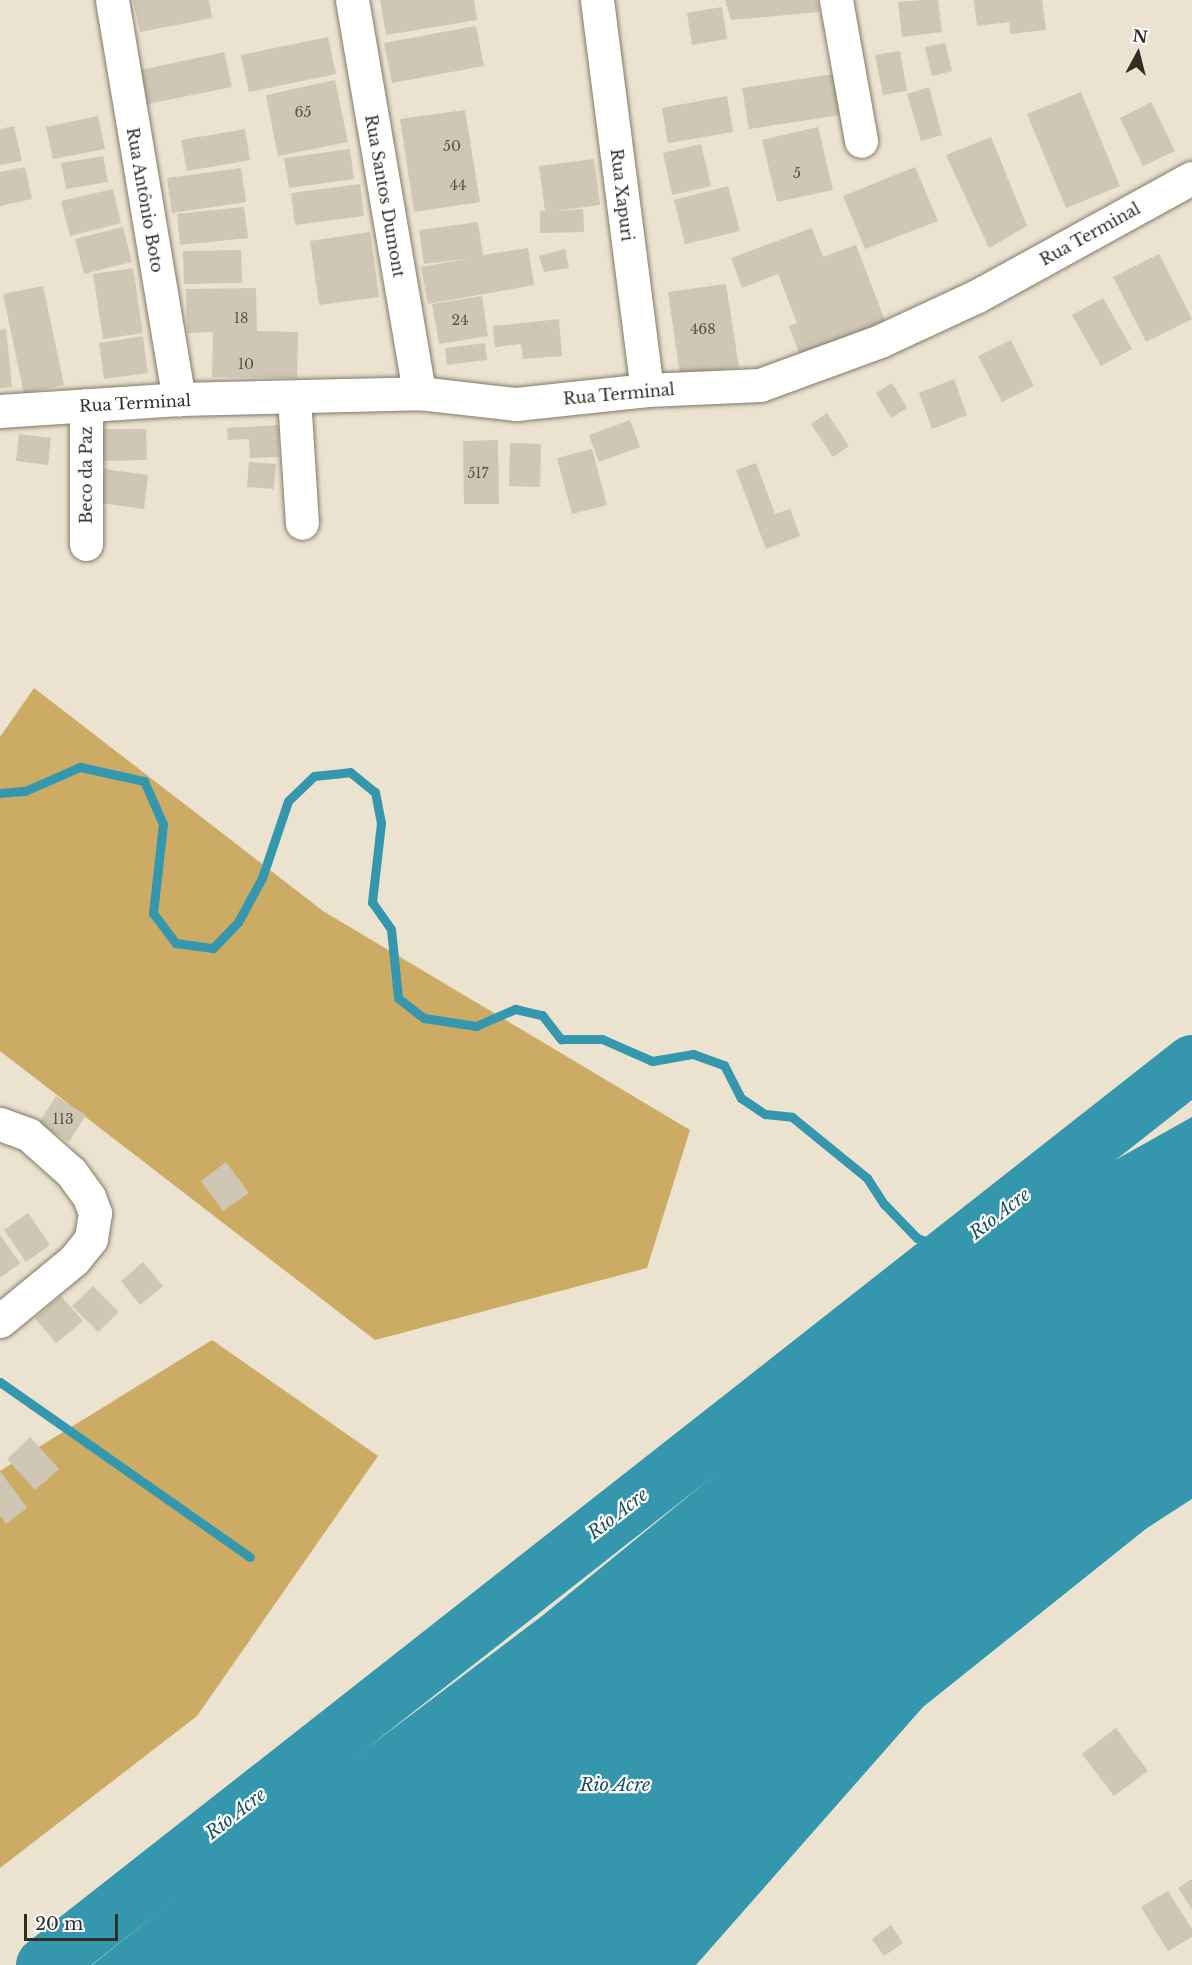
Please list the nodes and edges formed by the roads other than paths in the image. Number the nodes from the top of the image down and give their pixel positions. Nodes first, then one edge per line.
1 (112, 0) edge
2 (352, 0) edge
3 (597, 0) edge
4 (836, 0) edge
5 (861, 141) dead end
6 (1192, 178) edge
7 (647, 390) junction
8 (419, 393) junction
9 (294, 397) junction
10 (179, 399) junction
11 (86, 405) junction
12 (0, 411) edge
13 (302, 523) dead end
14 (86, 544) dead end
15 (0, 1124) edge
16 (0, 1321) edge

1 - 10 street, Rua Antônio Boto
2 - 8 street, Rua Santos Dumont
3 - 7 street, Rua Xapuri
4 - 5 street
6 - 7 street, Rua Terminal
7 - 8 street, Rua Terminal
8 - 9 street, Rua Terminal
9 - 10 street, Rua Terminal
9 - 13 street
10 - 11 street, Rua Terminal
11 - 12 street, Rua Terminal
11 - 14 street, Beco da Paz
15 - 16 street

